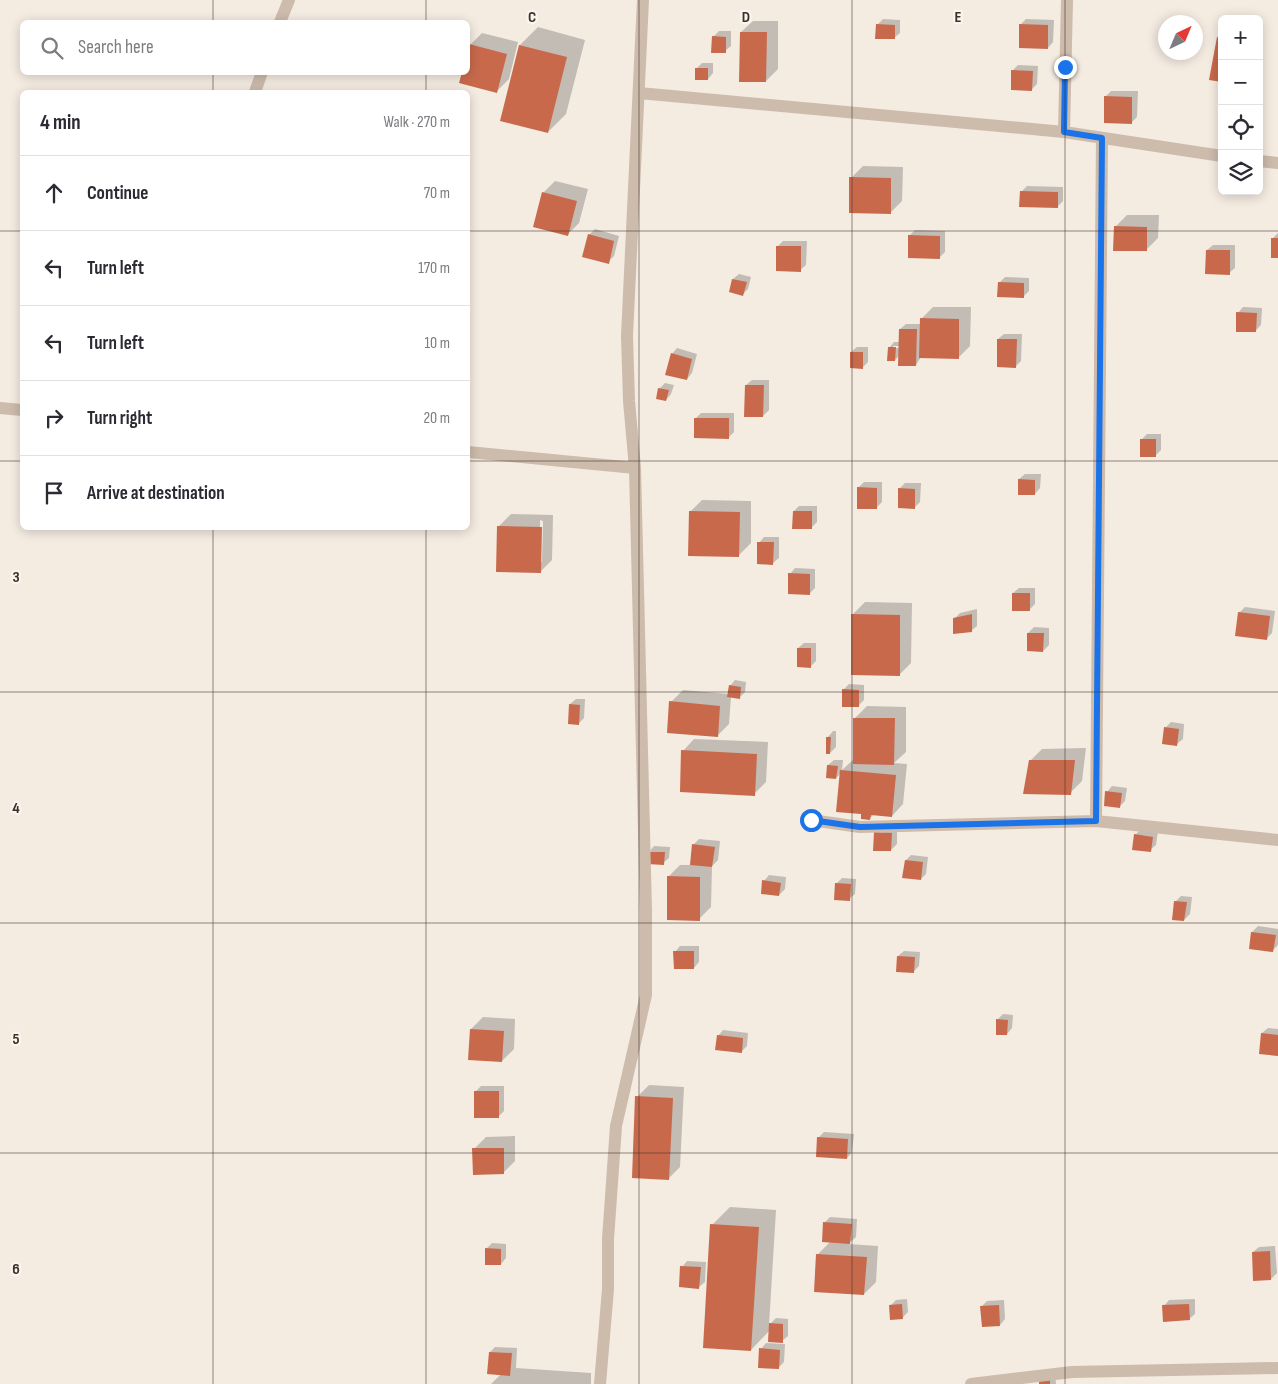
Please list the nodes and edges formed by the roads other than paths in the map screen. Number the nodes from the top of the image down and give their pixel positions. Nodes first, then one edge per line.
1 (289, 0) edge
2 (643, 0) edge
3 (1067, 0) edge
4 (281, 20) edge
5 (261, 75) edge
6 (256, 90) edge
7 (639, 93) junction
8 (1064, 132) junction
9 (1102, 138) junction
10 (1218, 155) edge
11 (1263, 161) edge
12 (1278, 163) edge
13 (0, 408) edge
14 (20, 410) edge
15 (470, 452) edge
16 (635, 468) junction
17 (811, 820) dead end
18 (1096, 821) junction
19 (1278, 840) edge
20 (1278, 1368) edge
21 (1071, 1378) edge
22 (600, 1384) edge
23 (971, 1384) edge

1 - 4 street
2 - 7 street
3 - 8 street
5 - 6 street
7 - 8 street
7 - 16 street
8 - 9 street
9 - 10 street
9 - 18 street
11 - 12 street
13 - 14 street
15 - 16 street
16 - 22 street
17 - 18 street
18 - 19 street
20 - 21 street
21 - 23 street

